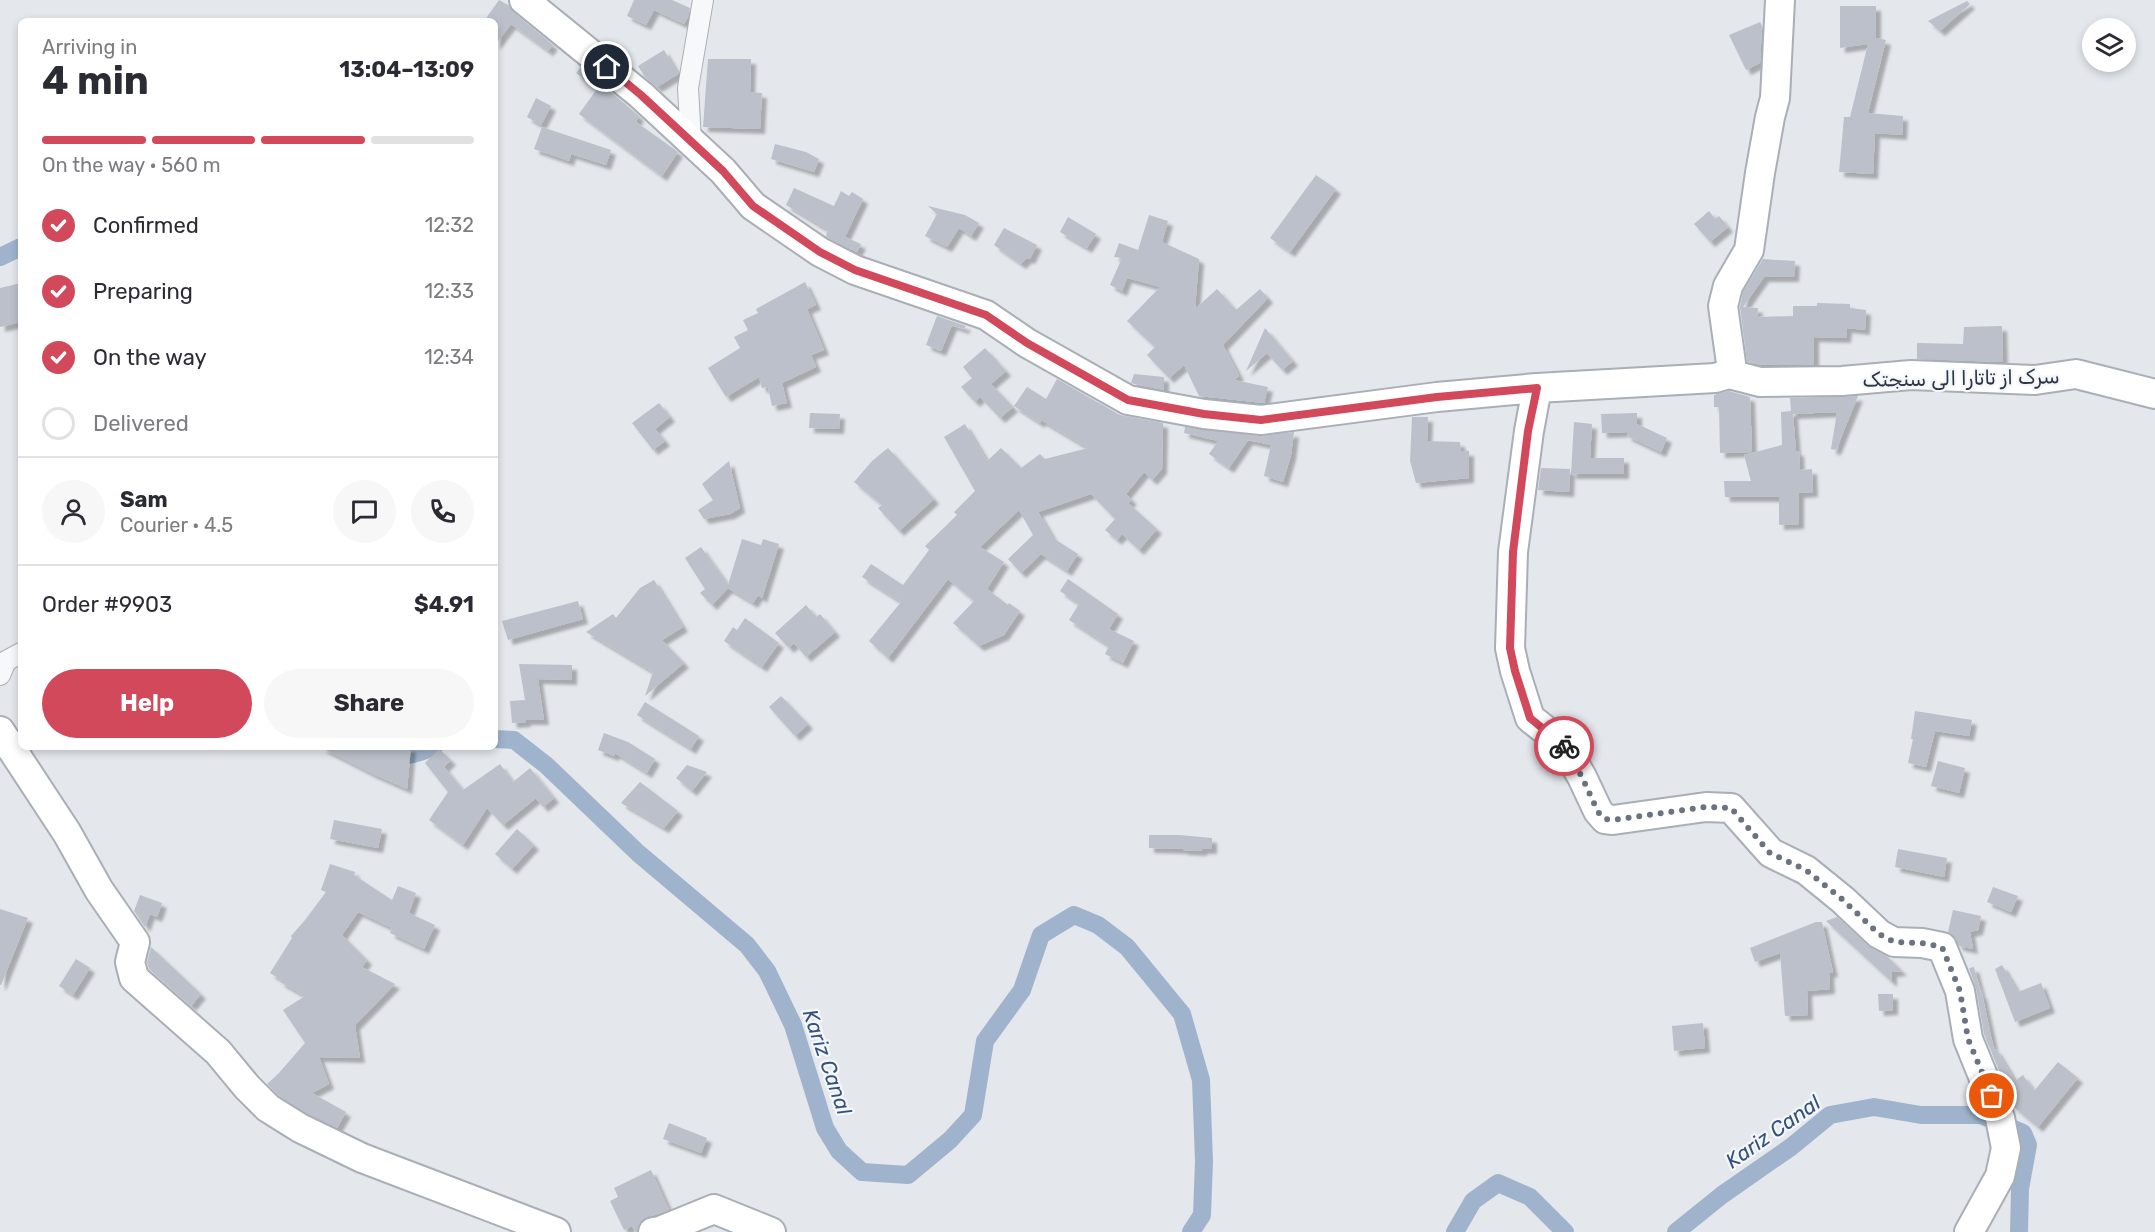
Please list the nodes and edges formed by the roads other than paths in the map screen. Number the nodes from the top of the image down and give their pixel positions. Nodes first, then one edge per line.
1 (524, 0) edge
2 (703, 0) edge
3 (1780, 0) edge
4 (691, 141) junction
5 (1729, 374) junction
6 (1537, 388) junction
7 (2155, 394) edge
8 (18, 655) edge
9 (0, 675) edge
10 (0, 731) edge
11 (556, 1232) edge
12 (653, 1232) edge
13 (771, 1232) edge
14 (1969, 1232) edge

1 - 4 street
2 - 4 street
3 - 5 street
4 - 6 street
5 - 6 street
5 - 7 street, سرک از تاتارا الی سنجتک
6 - 14 street
8 - 9 street
10 - 11 street
12 - 13 street

